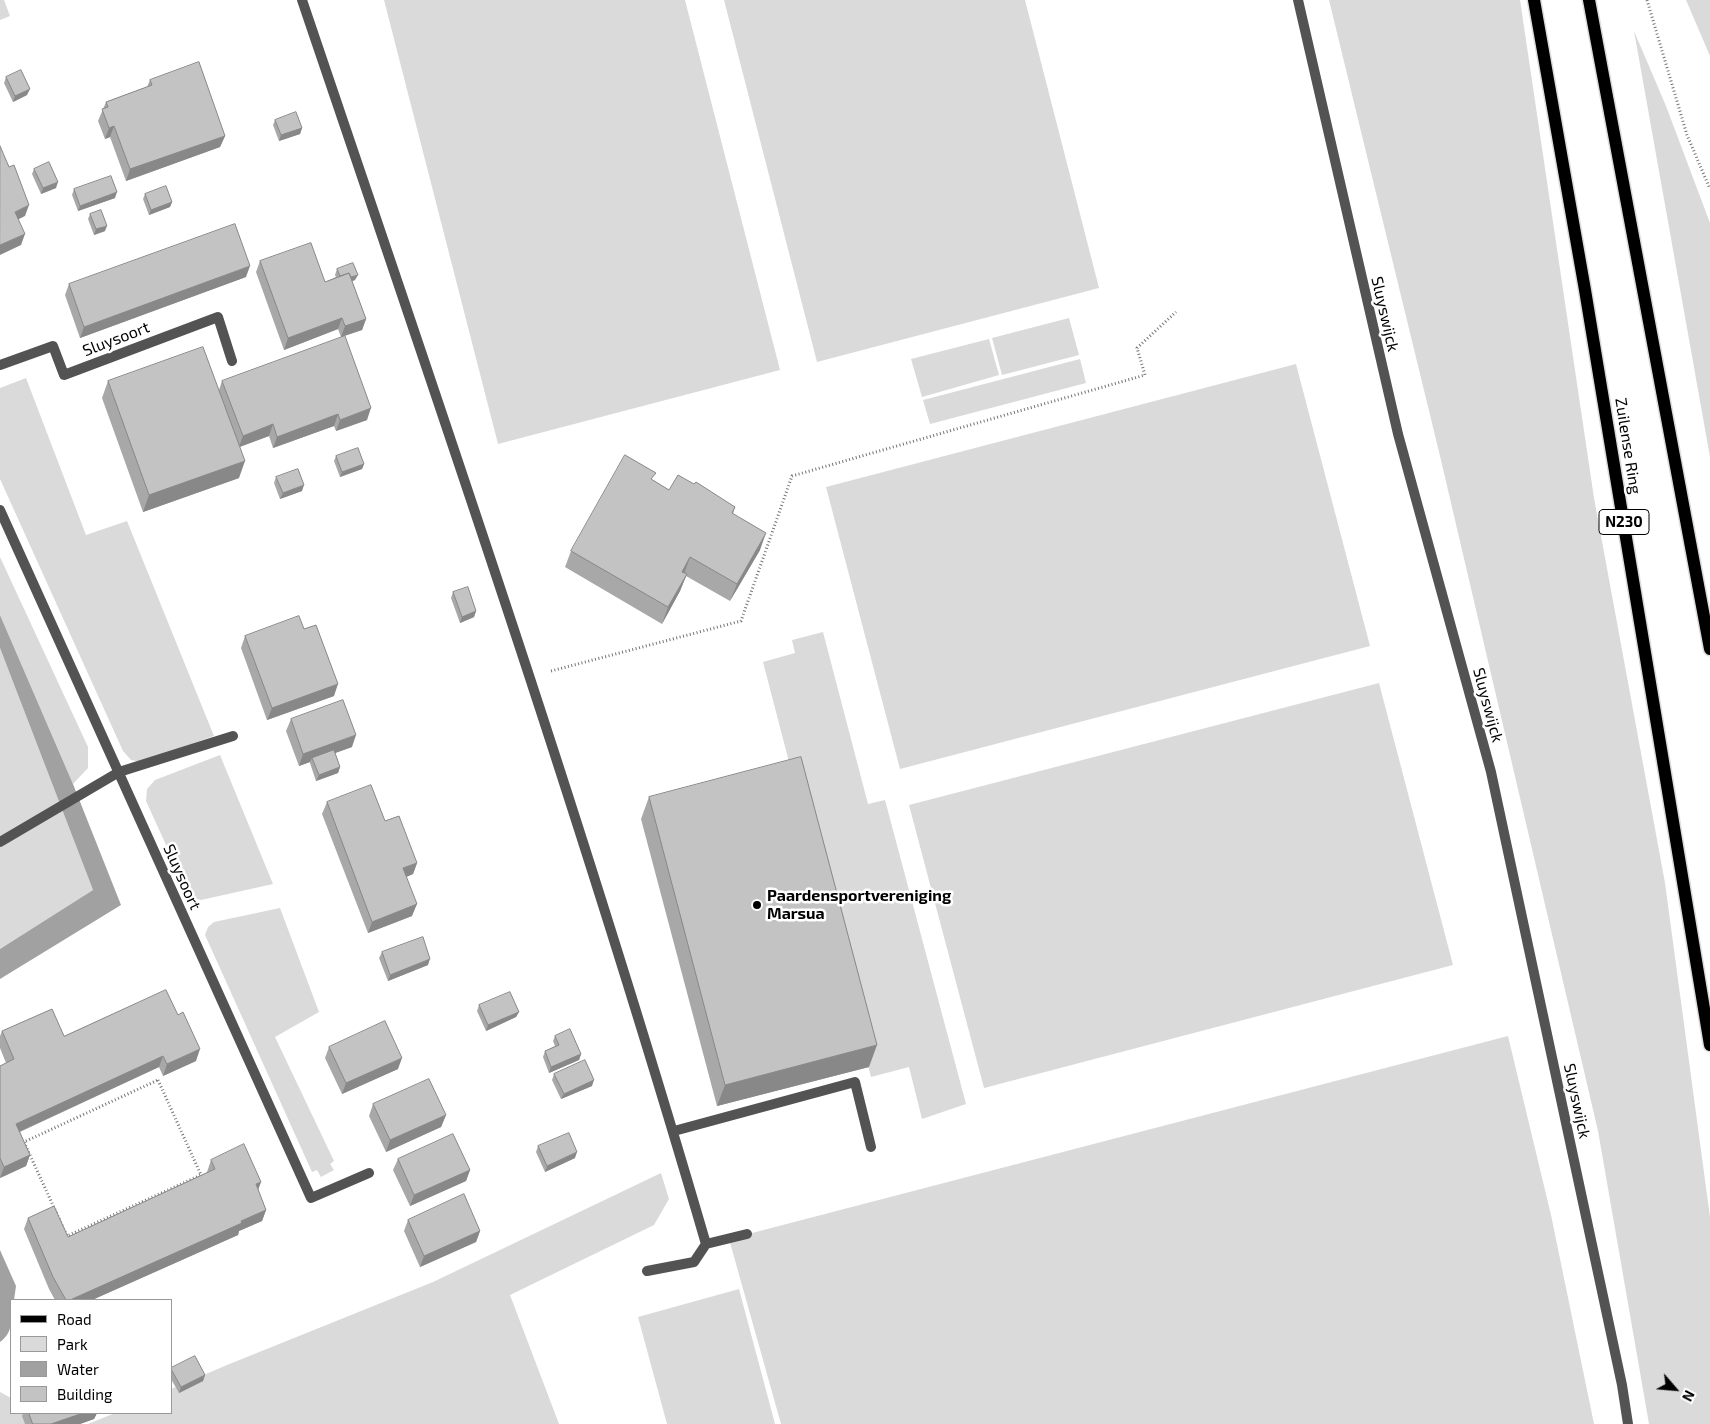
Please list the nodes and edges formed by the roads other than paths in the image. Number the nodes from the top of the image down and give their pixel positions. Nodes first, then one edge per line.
1 (302, 0) edge
2 (1298, 0) edge
3 (1534, 0) edge
4 (1589, 0) edge
5 (232, 360) dead end
6 (0, 365) edge
7 (0, 510) edge
8 (1710, 649) edge
9 (233, 736) dead end
10 (119, 772) junction
11 (0, 842) edge
12 (1710, 1045) edge
13 (674, 1131) junction
14 (871, 1147) dead end
15 (369, 1173) dead end
16 (747, 1234) dead end
17 (706, 1244) junction
18 (647, 1271) dead end
19 (1628, 1424) edge

1 - 13 street
2 - 19 street, Sluyswijck
3 - 12 main road, Zuilense Ring / N230
4 - 8 main road
5 - 6 street, Sluysoort
7 - 10 street, Sluysoort
9 - 10 street
10 - 11 street
10 - 15 street, Sluysoort
13 - 14 street
13 - 17 street
16 - 17 street
17 - 18 street

